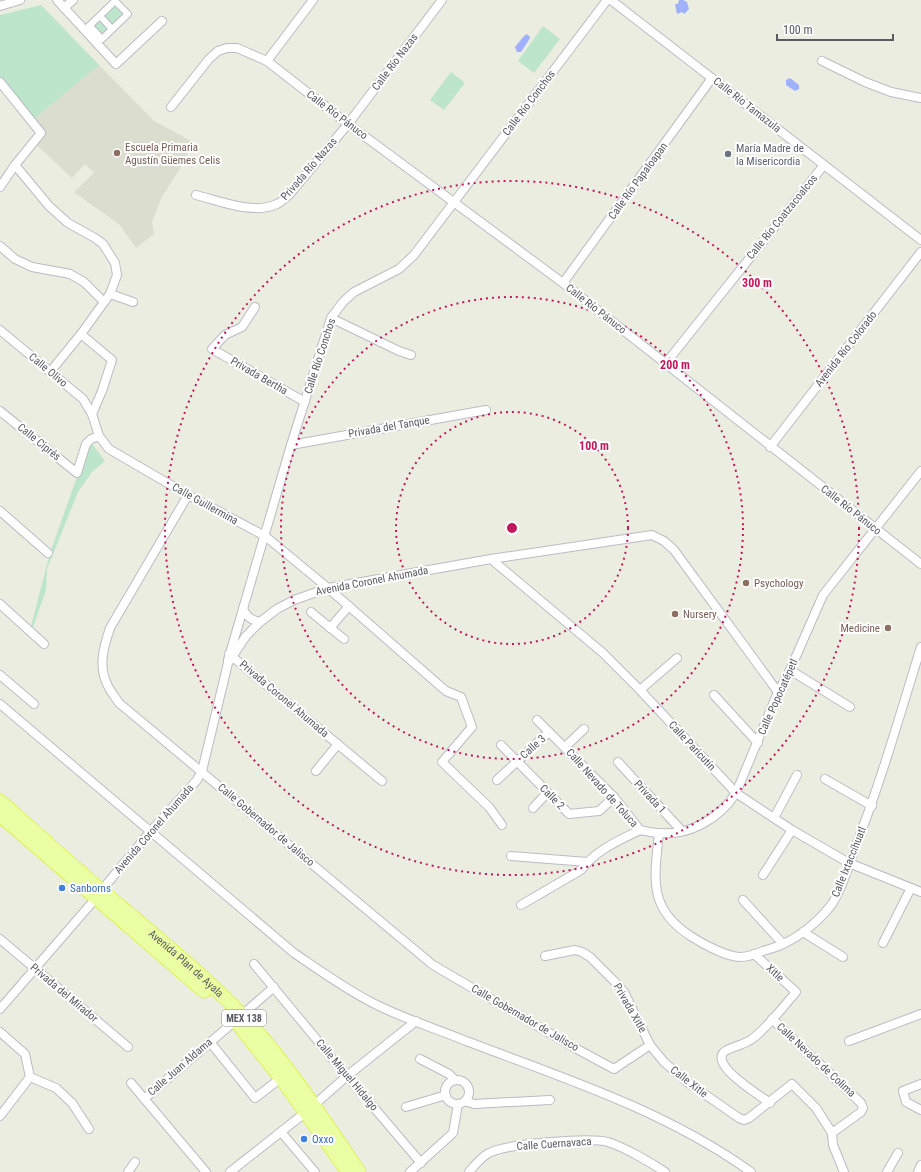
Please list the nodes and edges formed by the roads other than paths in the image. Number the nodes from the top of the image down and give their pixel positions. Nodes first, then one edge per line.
1 (20, 0) edge
2 (57, 0) edge
3 (73, 0) edge
4 (313, 0) edge
5 (442, 0) edge
6 (607, 0) edge
7 (611, 0) edge
8 (0, 6) edge
9 (64, 8) junction
10 (100, 16) junction
11 (162, 21) dead end
12 (87, 28) junction
13 (112, 29) junction
14 (822, 60) dead end
15 (267, 61) junction
16 (712, 78) junction
17 (0, 82) edge
18 (921, 98) edge
19 (171, 107) dead end
20 (348, 124) junction
21 (15, 165) junction
22 (824, 165) junction
23 (0, 187) edge
24 (196, 195) dead end
25 (455, 202) junction
26 (921, 240) edge
27 (0, 246) edge
28 (921, 252) edge
29 (563, 283) junction
30 (110, 294) junction
31 (104, 302) junction
32 (133, 302) dead end
33 (255, 307) dead end
34 (331, 318) junction
35 (0, 330) edge
36 (81, 334) junction
37 (411, 354) dead end
38 (666, 363) junction
39 (50, 372) junction
40 (305, 402) junction
41 (486, 410) dead end
42 (0, 411) edge
43 (92, 414) junction
44 (98, 436) junction
45 (291, 445) junction
46 (770, 447) junction
47 (921, 471) edge
48 (188, 494) junction
49 (0, 511) edge
50 (876, 530) junction
51 (265, 536) junction
52 (48, 552) dead end
53 (491, 558) junction
54 (921, 564) edge
55 (328, 588) junction
56 (0, 604) edge
57 (349, 606) junction
58 (242, 609) junction
59 (311, 612) dead end
60 (260, 622) junction
61 (330, 628) junction
62 (344, 639) dead end
63 (44, 644) dead end
64 (921, 647) edge
65 (231, 655) junction
66 (677, 658) dead end
67 (790, 670) junction
68 (0, 675) edge
69 (640, 690) junction
70 (778, 692) junction
71 (714, 695) dead end
72 (0, 704) edge
73 (34, 704) dead end
74 (850, 707) dead end
75 (538, 720) dead end
76 (584, 729) dead end
77 (550, 732) junction
78 (758, 743) junction
79 (338, 744) junction
80 (501, 745) dead end
81 (565, 747) junction
82 (517, 762) junction
83 (618, 762) dead end
84 (202, 771) junction
85 (316, 771) dead end
86 (797, 775) dead end
87 (825, 779) dead end
88 (497, 780) dead end
89 (382, 781) dead end
90 (548, 793) junction
91 (736, 793) junction
92 (614, 797) junction
93 (0, 801) edge
94 (872, 806) junction
95 (532, 808) dead end
96 (0, 815) edge
97 (774, 818) junction
98 (502, 825) dead end
99 (640, 830) junction
100 (792, 830) junction
101 (682, 831) junction
102 (150, 832) junction
103 (659, 833) junction
104 (511, 856) dead end
105 (587, 862) junction
106 (849, 863) junction
107 (763, 875) dead end
108 (912, 888) junction
109 (921, 892) edge
110 (99, 894) junction
111 (743, 900) dead end
112 (521, 905) dead end
113 (803, 932) junction
114 (0, 939) edge
115 (883, 943) dead end
116 (783, 944) junction
117 (754, 954) junction
118 (545, 956) dead end
119 (843, 957) dead end
120 (254, 964) dead end
121 (35, 969) junction
122 (274, 987) junction
123 (0, 1009) edge
124 (921, 1014) edge
125 (238, 1018) junction
126 (772, 1019) junction
127 (416, 1021) junction
128 (0, 1032) edge
129 (849, 1041) dead end
130 (210, 1042) junction
131 (650, 1045) junction
132 (128, 1047) dead end
133 (420, 1059) dead end
134 (347, 1076) junction
135 (30, 1077) junction
136 (281, 1078) junction
137 (455, 1080) junction
138 (132, 1083) dead end
139 (921, 1084) edge
140 (446, 1095) junction
141 (144, 1099) junction
142 (550, 1100) dead end
143 (461, 1103) junction
144 (770, 1103) junction
145 (406, 1107) dead end
146 (310, 1109) junction
147 (921, 1110) edge
148 (0, 1116) edge
149 (89, 1129) dead end
150 (281, 1132) junction
151 (832, 1133) junction
152 (898, 1153) dead end
153 (135, 1162) dead end
154 (421, 1162) junction
155 (921, 1165) edge
156 (128, 1172) edge
157 (206, 1172) edge
158 (230, 1172) edge
159 (315, 1172) edge
160 (348, 1172) edge
161 (359, 1172) edge
162 (410, 1172) edge
163 (469, 1172) edge
164 (665, 1172) edge
165 (752, 1172) edge
166 (844, 1172) edge
167 (887, 1172) edge
168 (918, 1172) edge

1 - 8 street
2 - 9 street
3 - 9 street
4 - 15 street
5 - 20 street, Calle Río Nazas
6 - 25 street, Calle Río Conchos
7 - 16 street, Calle Río Tamazula
9 - 12 street
10 - 12 street
10 - 13 street
10 - 13 street
11 - 12 street
12 - 13 street
14 - 18 street
15 - 19 street, Calle Río Pánuco
15 - 20 street, Calle Río Pánuco
16 - 22 street, Calle Río Tamazula
16 - 29 street, Calle Río Papaloapan
17 - 21 street
20 - 24 street, Privada Río Nazas
20 - 25 street, Calle Río Pánuco
21 - 23 street
21 - 30 street
22 - 26 street, Calle Río Tamazula
22 - 38 street, Calle Río Coatzacoalcos
25 - 29 street, Calle Río Pánuco
25 - 34 street, Calle Río Conchos
27 - 31 street
28 - 46 street, Avenida Río Colorado
29 - 38 street, Calle Río Pánuco
30 - 31 street
30 - 32 street
31 - 36 street
33 - 40 street, Privada Bertha
34 - 37 street
34 - 40 street, Calle Río Conchos
35 - 39 street, Calle Olivo
36 - 39 street
36 - 43 street
38 - 46 street, Calle Río Pánuco
39 - 43 street, Calle Olivo
40 - 45 street, Calle Río Conchos
41 - 45 street, Privada del Tanque
42 - 44 street, Calle Ciprés
43 - 44 street, Calle Guillermina
44 - 48 street, Calle Guillermina
45 - 51 street, Calle Río Conchos
46 - 50 street, Calle Río Pánuco
47 - 50 street, Calle Popocatépetl
48 - 51 street, Calle Guillermina
48 - 84 street, Calle Gobernador de Jalisco
49 - 52 street
50 - 54 street, Calle Río Pánuco
50 - 67 street, Calle Popocatépetl
51 - 55 street, Calle Guillermina
51 - 58 street, Calle Río Conchos
53 - 55 street, Avenida Coronel Ahumada
53 - 69 street, Calle Paricutín
53 - 70 street, Avenida Coronel Ahumada
55 - 57 street, Calle Guillermina
55 - 60 street, Avenida Coronel Ahumada
56 - 63 street
57 - 61 street
57 - 98 street, Calle Guillermina
58 - 60 street
58 - 65 street, Calle Río Conchos
59 - 61 street
60 - 65 street, Avenida Coronel Ahumada
61 - 62 street
64 - 94 street, Calle Ixtaccíhuatl
65 - 79 street, Privada Coronel Ahumada
65 - 84 street, Avenida Coronel Ahumada
66 - 69 street
67 - 70 street, Calle Popocatépetl
67 - 74 street
68 - 73 street
69 - 91 street, Calle Paricutín
70 - 78 street, Calle Popocatépetl
71 - 78 street
72 - 102 street
75 - 77 street, Calle Nevado de Toluca
76 - 81 street
77 - 81 street, Calle Nevado de Toluca
77 - 82 street, Calle 3
78 - 91 street, Calle Popocatépetl
79 - 85 street, Privada Coronel Ahumada
79 - 89 street, Privada Coronel Ahumada
80 - 82 street, Calle 2
81 - 92 street, Calle Nevado de Toluca
82 - 88 street, Calle 3
82 - 90 street, Calle 2
83 - 101 street, Privada 1
84 - 102 street, Avenida Coronel Ahumada
84 - 131 street, Calle Gobernador de Jalisco
86 - 97 street
87 - 94 street
90 - 92 street, Calle 2
90 - 95 street
91 - 97 street, Calle Paricutín
91 - 101 street, Calle Popocatépetl
92 - 99 street, Calle Nevado de Toluca
93 - 110 main road, Avenida Plan de Ayala / MEX 138
94 - 106 street, Calle Ixtaccíhuatl
96 - 110 main road, Avenida Plan de Ayala / MEX 138
97 - 100 street, Calle Paricutín
99 - 103 street, Calle Nevado de Toluca
99 - 105 street
100 - 106 street, Calle Paricutín
100 - 107 street
101 - 103 street, Calle Popocatépetl
102 - 110 street, Avenida Coronel Ahumada
102 - 127 street
103 - 117 street, Calle Ixtaccíhuatl
104 - 105 street
105 - 112 street
106 - 108 street, Calle Paricutín
106 - 113 street, Calle Ixtaccíhuatl
108 - 109 street, Calle Paricutín
108 - 115 street
110 - 121 street, Avenida Coronel Ahumada
110 - 125 main road, Avenida Plan de Ayala / MEX 138
111 - 116 street
113 - 116 street, Calle Ixtaccíhuatl
113 - 119 street
114 - 121 street, Privada del Mirador
116 - 117 street, Calle Ixtaccíhuatl
117 - 126 street, Xitle
118 - 131 street, Privada Xitle
120 - 122 street, Calle Miguel Hidalgo
121 - 123 street, Avenida Coronel Ahumada
121 - 132 street, Privada del Mirador
122 - 125 street, Calle Juan Aldama
122 - 134 street, Calle Miguel Hidalgo
124 - 129 street
125 - 130 street, Calle Juan Aldama
125 - 136 main road, Avenida Plan de Ayala / MEX 138
125 - 146 main road, Avenida Plan de Ayala / MEX 138
126 - 144 street
126 - 151 street, Calle Nevado de Colima
127 - 134 street
127 - 165 street
128 - 135 street
130 - 136 street
130 - 141 street, Calle Juan Aldama
131 - 144 street, Calle Xitle
133 - 137 street
134 - 146 street
134 - 154 street, Calle Miguel Hidalgo
135 - 148 street
135 - 149 street
136 - 146 main road, Avenida Plan de Ayala / MEX 138
137 - 140 street
137 - 143 street
138 - 141 street
139 - 147 street
140 - 143 street
140 - 145 street
141 - 157 street
142 - 143 street
143 - 154 street
144 - 151 street, Calle Xitle
146 - 150 street
146 - 160 main road, Avenida Plan de Ayala / MEX 138
146 - 161 main road, Avenida Plan de Ayala / MEX 138
150 - 158 street
150 - 159 street
151 - 166 street
152 - 167 street
153 - 156 street
154 - 162 street
155 - 168 street
163 - 164 street, Calle Cuernavaca

